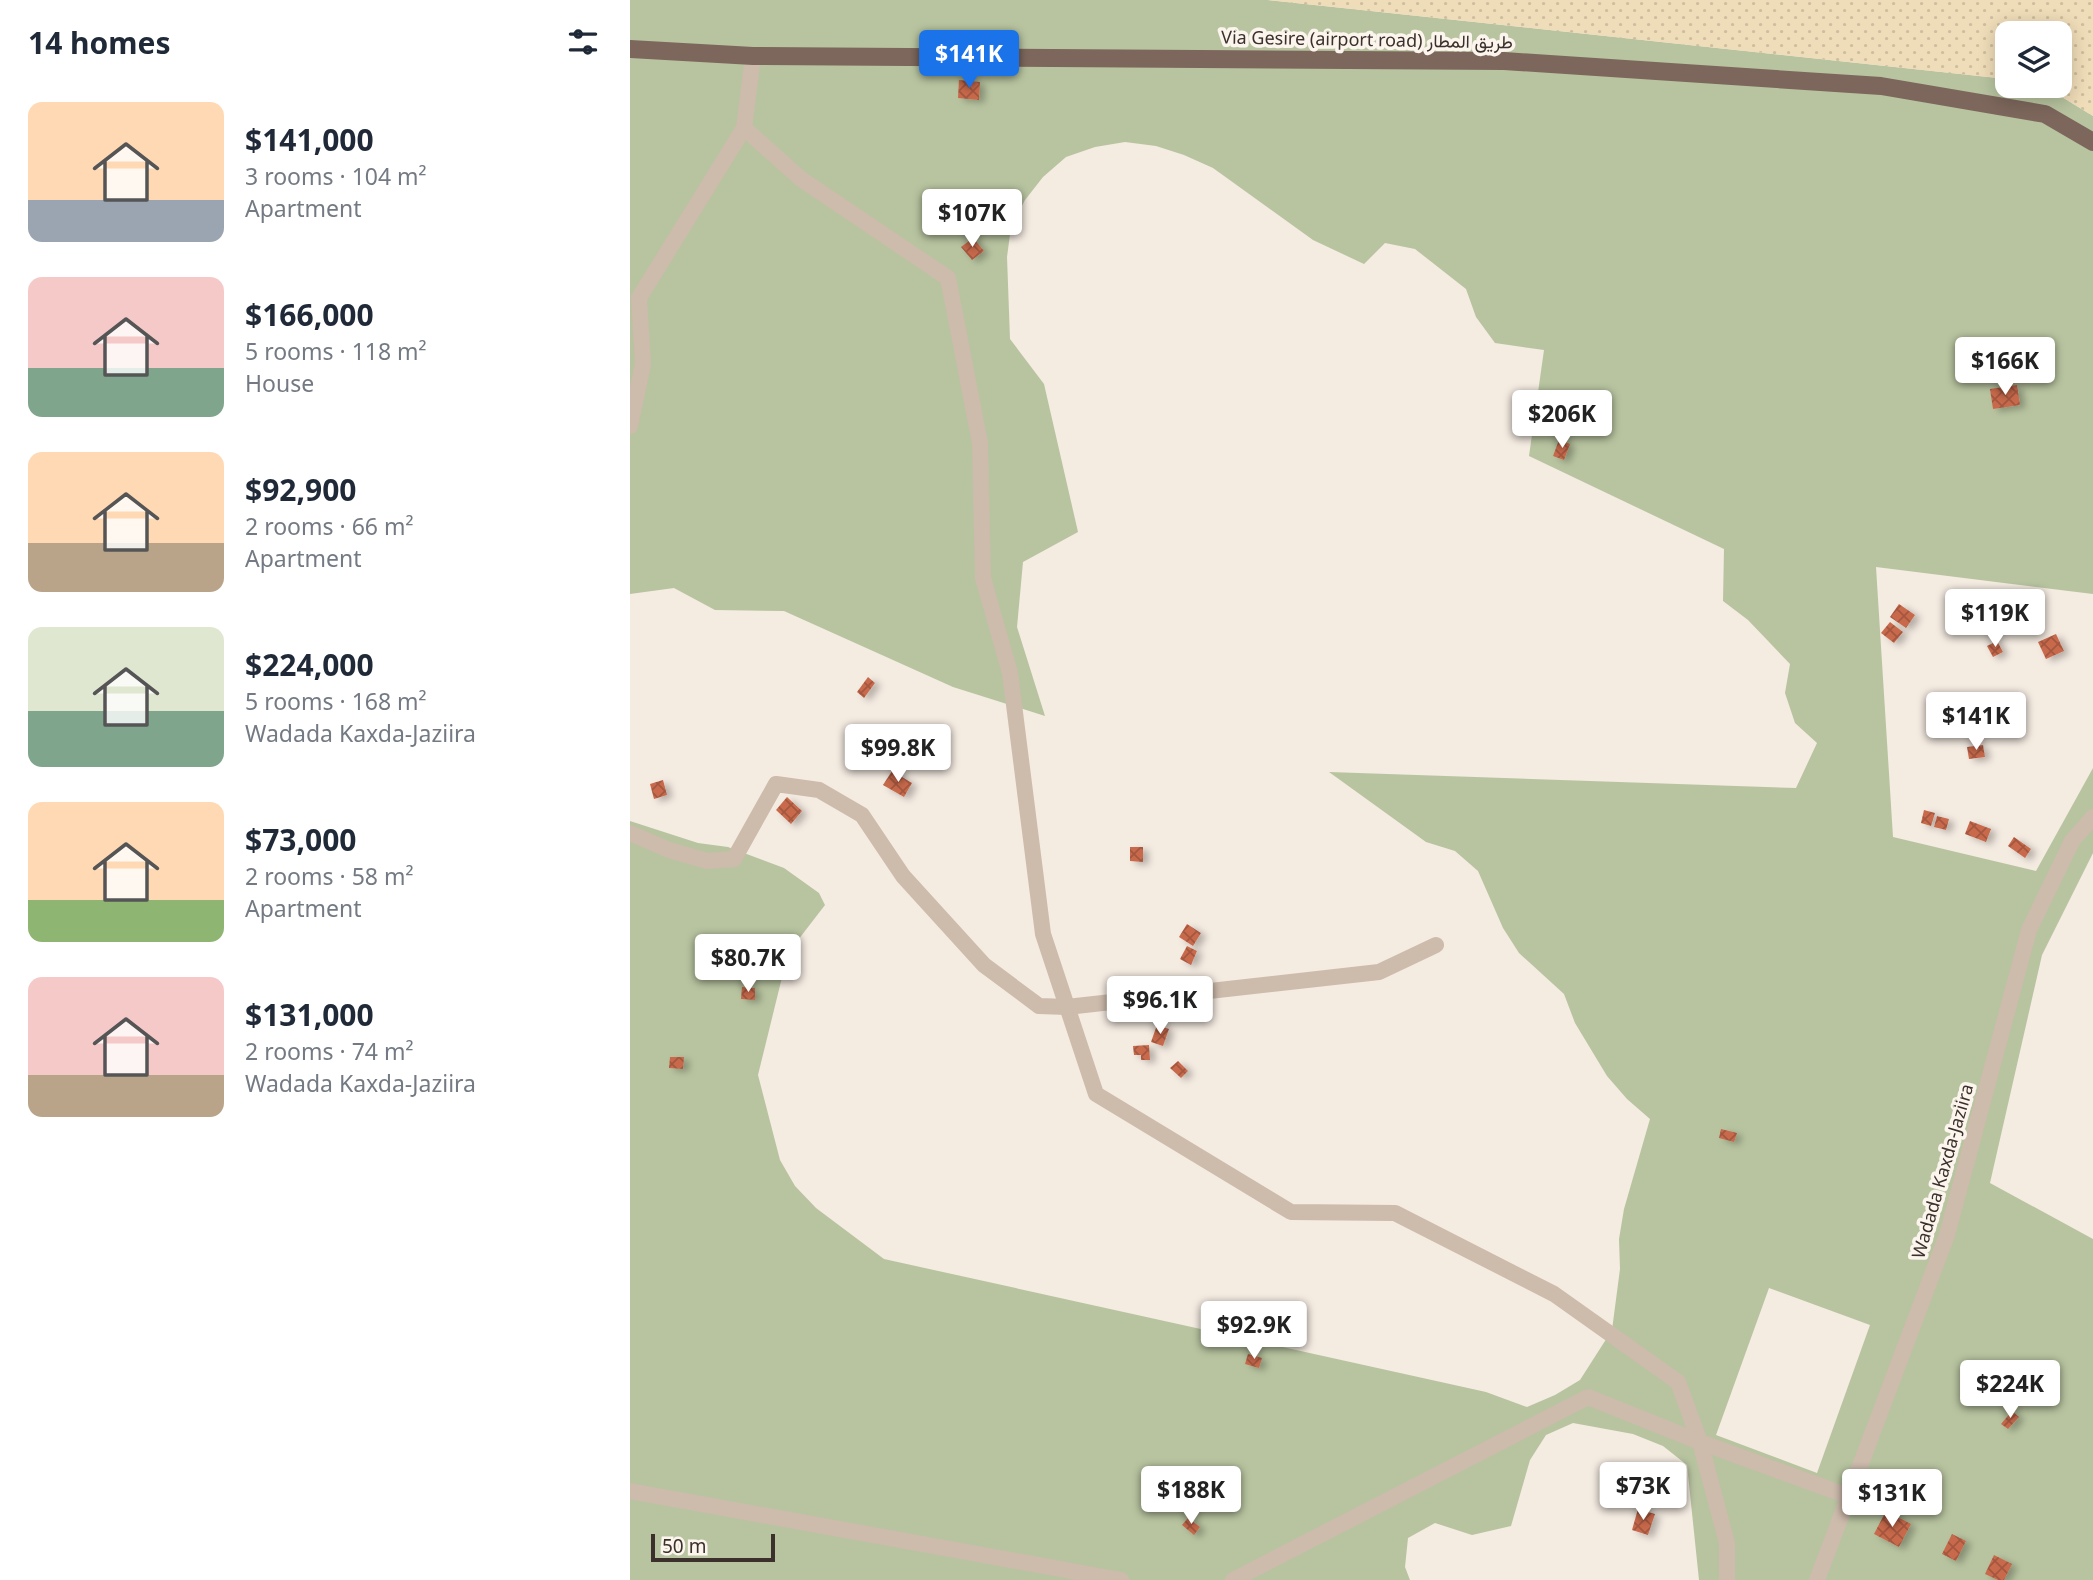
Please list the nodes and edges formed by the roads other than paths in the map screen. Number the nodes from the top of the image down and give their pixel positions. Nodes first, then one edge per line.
1 (630, 49) edge
2 (753, 55) junction
3 (744, 128) junction
4 (2093, 142) edge
5 (630, 426) edge
6 (2093, 817) edge
7 (630, 833) edge
8 (1436, 945) dead end
9 (1067, 1007) junction
10 (1700, 1442) junction
11 (630, 1491) edge
12 (1848, 1496) junction
13 (1121, 1580) edge
14 (1233, 1580) edge
15 (1727, 1580) edge
16 (1817, 1580) edge

1 - 2 main road, Via Gesire (airport road) طريق المطار
2 - 3 street
2 - 4 main road, Via Gesire (airport road) طريق المطار
3 - 5 street
3 - 9 street
6 - 12 street, Wadada Kaxda-Jaziira
7 - 9 street
8 - 9 street
9 - 10 street
10 - 12 street
10 - 14 street
10 - 15 street
11 - 13 street
12 - 16 street, Wadada Kaxda-Jaziira

